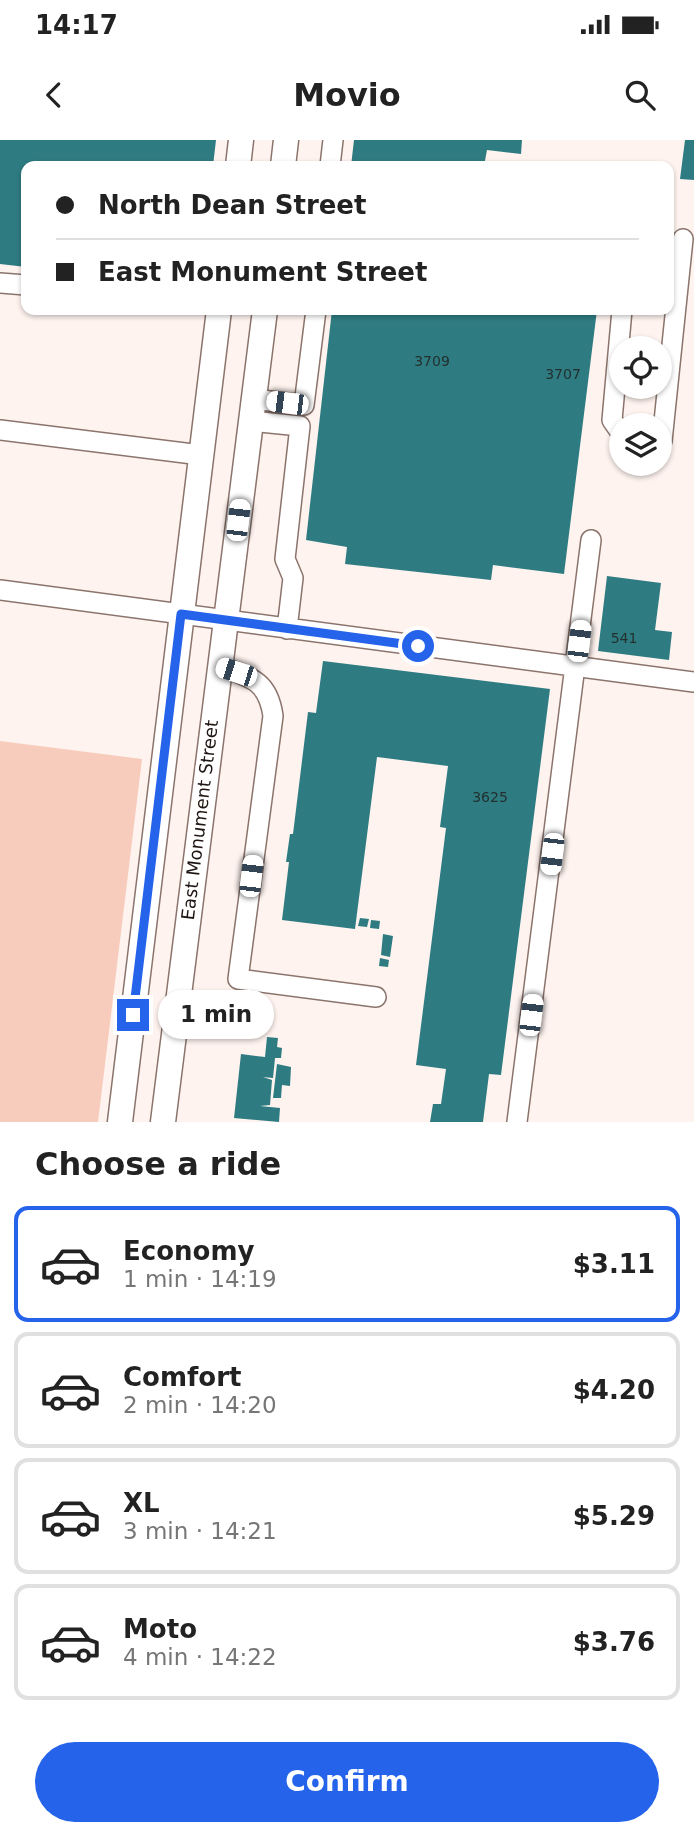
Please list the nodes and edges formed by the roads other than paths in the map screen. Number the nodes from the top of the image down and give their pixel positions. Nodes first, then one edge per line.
1 (241, 140) edge
2 (286, 140) edge
3 (333, 140) edge
4 (239, 161) edge
5 (284, 161) edge
6 (331, 161) edge
7 (682, 239) edge
8 (0, 283) edge
9 (21, 285) edge
10 (218, 315) edge
11 (264, 315) edge
12 (315, 315) edge
13 (622, 315) edge
14 (252, 410) junction
15 (613, 413) edge
16 (665, 413) edge
17 (0, 430) edge
18 (201, 456) junction
19 (592, 540) dead end
20 (0, 590) edge
21 (181, 614) junction
22 (225, 620) junction
23 (287, 629) junction
24 (219, 666) junction
25 (576, 667) junction
26 (694, 682) edge
27 (376, 997) dead end
28 (120, 1122) edge
29 (163, 1122) edge
30 (517, 1122) edge

1 - 4 main road
2 - 5 main road
3 - 6 street
7 - 16 street
8 - 9 street
10 - 18 main road
11 - 14 main road, East Monument Street
12 - 14 street
13 - 15 street
14 - 22 main road, East Monument Street
14 - 23 street
17 - 18 street
18 - 21 main road
19 - 25 street
20 - 21 street
21 - 22 street
21 - 28 main road
22 - 23 street
22 - 24 main road, East Monument Street
23 - 25 street
24 - 27 street
24 - 29 main road, East Monument Street
25 - 26 street
25 - 30 street

